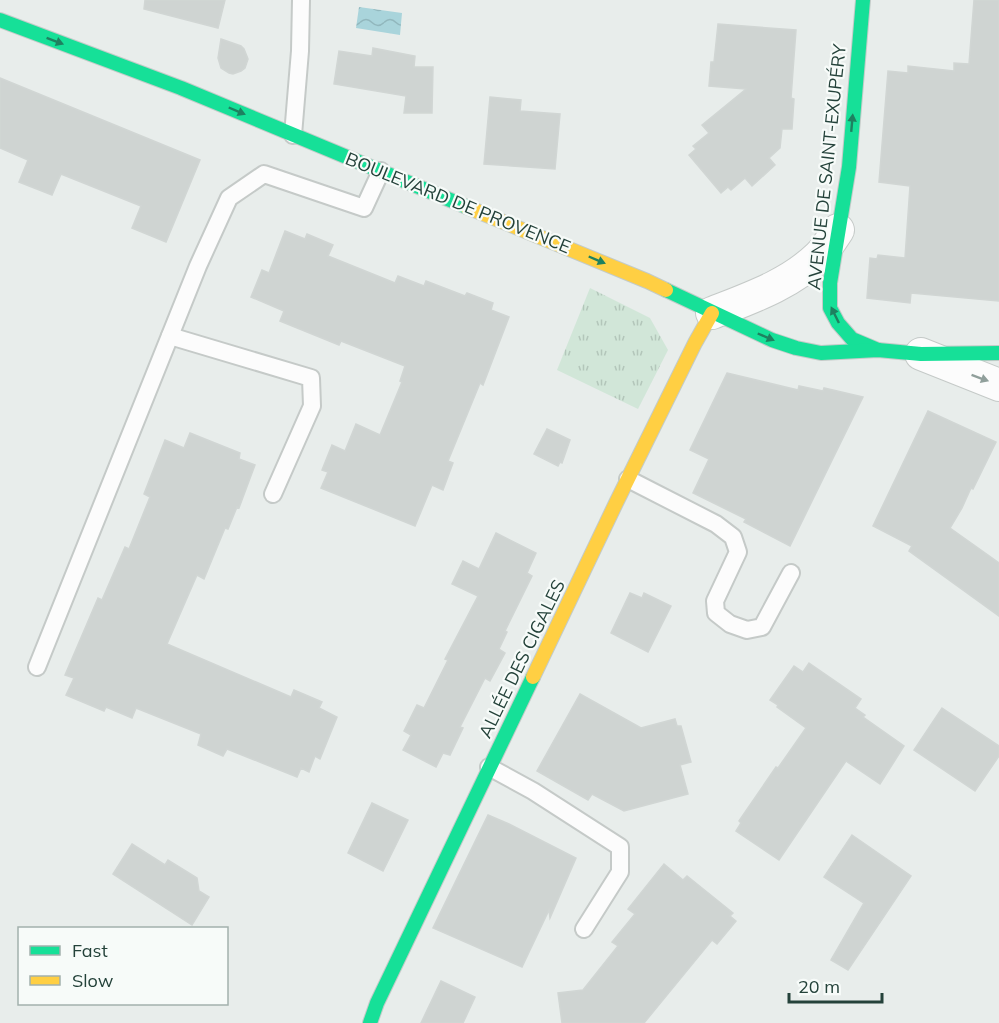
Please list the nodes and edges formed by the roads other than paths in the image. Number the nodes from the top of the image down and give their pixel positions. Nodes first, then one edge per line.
1 (301, 0) edge
2 (863, 0) edge
3 (0, 20) edge
4 (292, 135) junction
5 (381, 171) junction
6 (838, 230) junction
7 (712, 313) junction
8 (170, 336) junction
9 (878, 350) junction
10 (999, 353) edge
11 (921, 354) junction
12 (999, 385) edge
13 (628, 479) junction
14 (273, 494) dead end
15 (791, 573) dead end
16 (37, 667) dead end
17 (489, 767) junction
18 (584, 929) dead end
19 (370, 1023) edge

1 - 4 lane
6 -> 2 street, AVENUE DE SAINT-EXUPÉRY
3 -> 4 street, BOULEVARD DE PROVENCE
4 - 5 street, BOULEVARD DE PROVENCE
5 -> 7 street, BOULEVARD DE PROVENCE
5 - 8 lane
6 - 7 street
9 -> 6 street, AVENUE DE SAINT-EXUPÉRY
7 -> 9 street, BOULEVARD DE PROVENCE
7 - 13 street, ALLÉE DES CIGALES
8 - 14 lane
8 - 16 lane
9 - 11 street, BOULEVARD DE PROVENCE
10 - 11 street, BOULEVARD DE PROVENCE
11 -> 12 street, BOULEVARD DE PROVENCE
13 - 15 lane
13 - 17 street, ALLÉE DES CIGALES
17 - 18 lane
17 - 19 street, ALLÉE DES CIGALES

